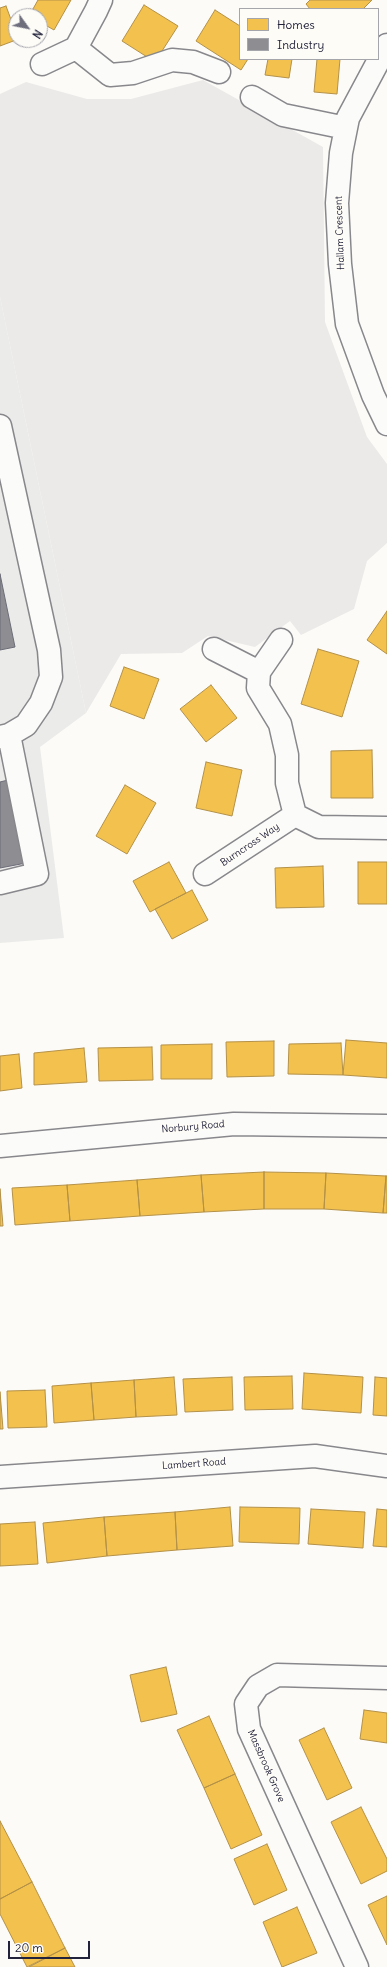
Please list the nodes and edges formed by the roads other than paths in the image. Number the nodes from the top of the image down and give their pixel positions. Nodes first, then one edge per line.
1 (101, 0) edge
2 (387, 45) edge
3 (76, 48) junction
4 (379, 60) edge
5 (379, 60) edge
6 (42, 64) dead end
7 (219, 72) dead end
8 (252, 97) dead end
9 (346, 128) junction
10 (387, 424) edge
11 (0, 426) edge
12 (281, 640) dead end
13 (214, 649) dead end
14 (259, 672) junction
15 (4, 736) edge
16 (295, 815) junction
17 (387, 828) edge
18 (205, 874) dead end
19 (0, 883) edge
20 (387, 1126) edge
21 (0, 1146) edge
22 (387, 1466) edge
23 (0, 1477) edge
24 (387, 1678) edge
25 (357, 1967) edge

1 - 3 street
2 - 4 street, Hallam Crescent
3 - 6 street
3 - 7 street
5 - 9 street, Hallam Crescent
8 - 9 street
9 - 10 street, Hallam Crescent
11 - 15 street
12 - 14 street
13 - 14 street
14 - 16 street
15 - 19 street
16 - 17 street
16 - 18 street, Burncross Way
20 - 21 street, Norbury Road
22 - 23 street, Lambert Road
24 - 25 street, Massbrook Grove

